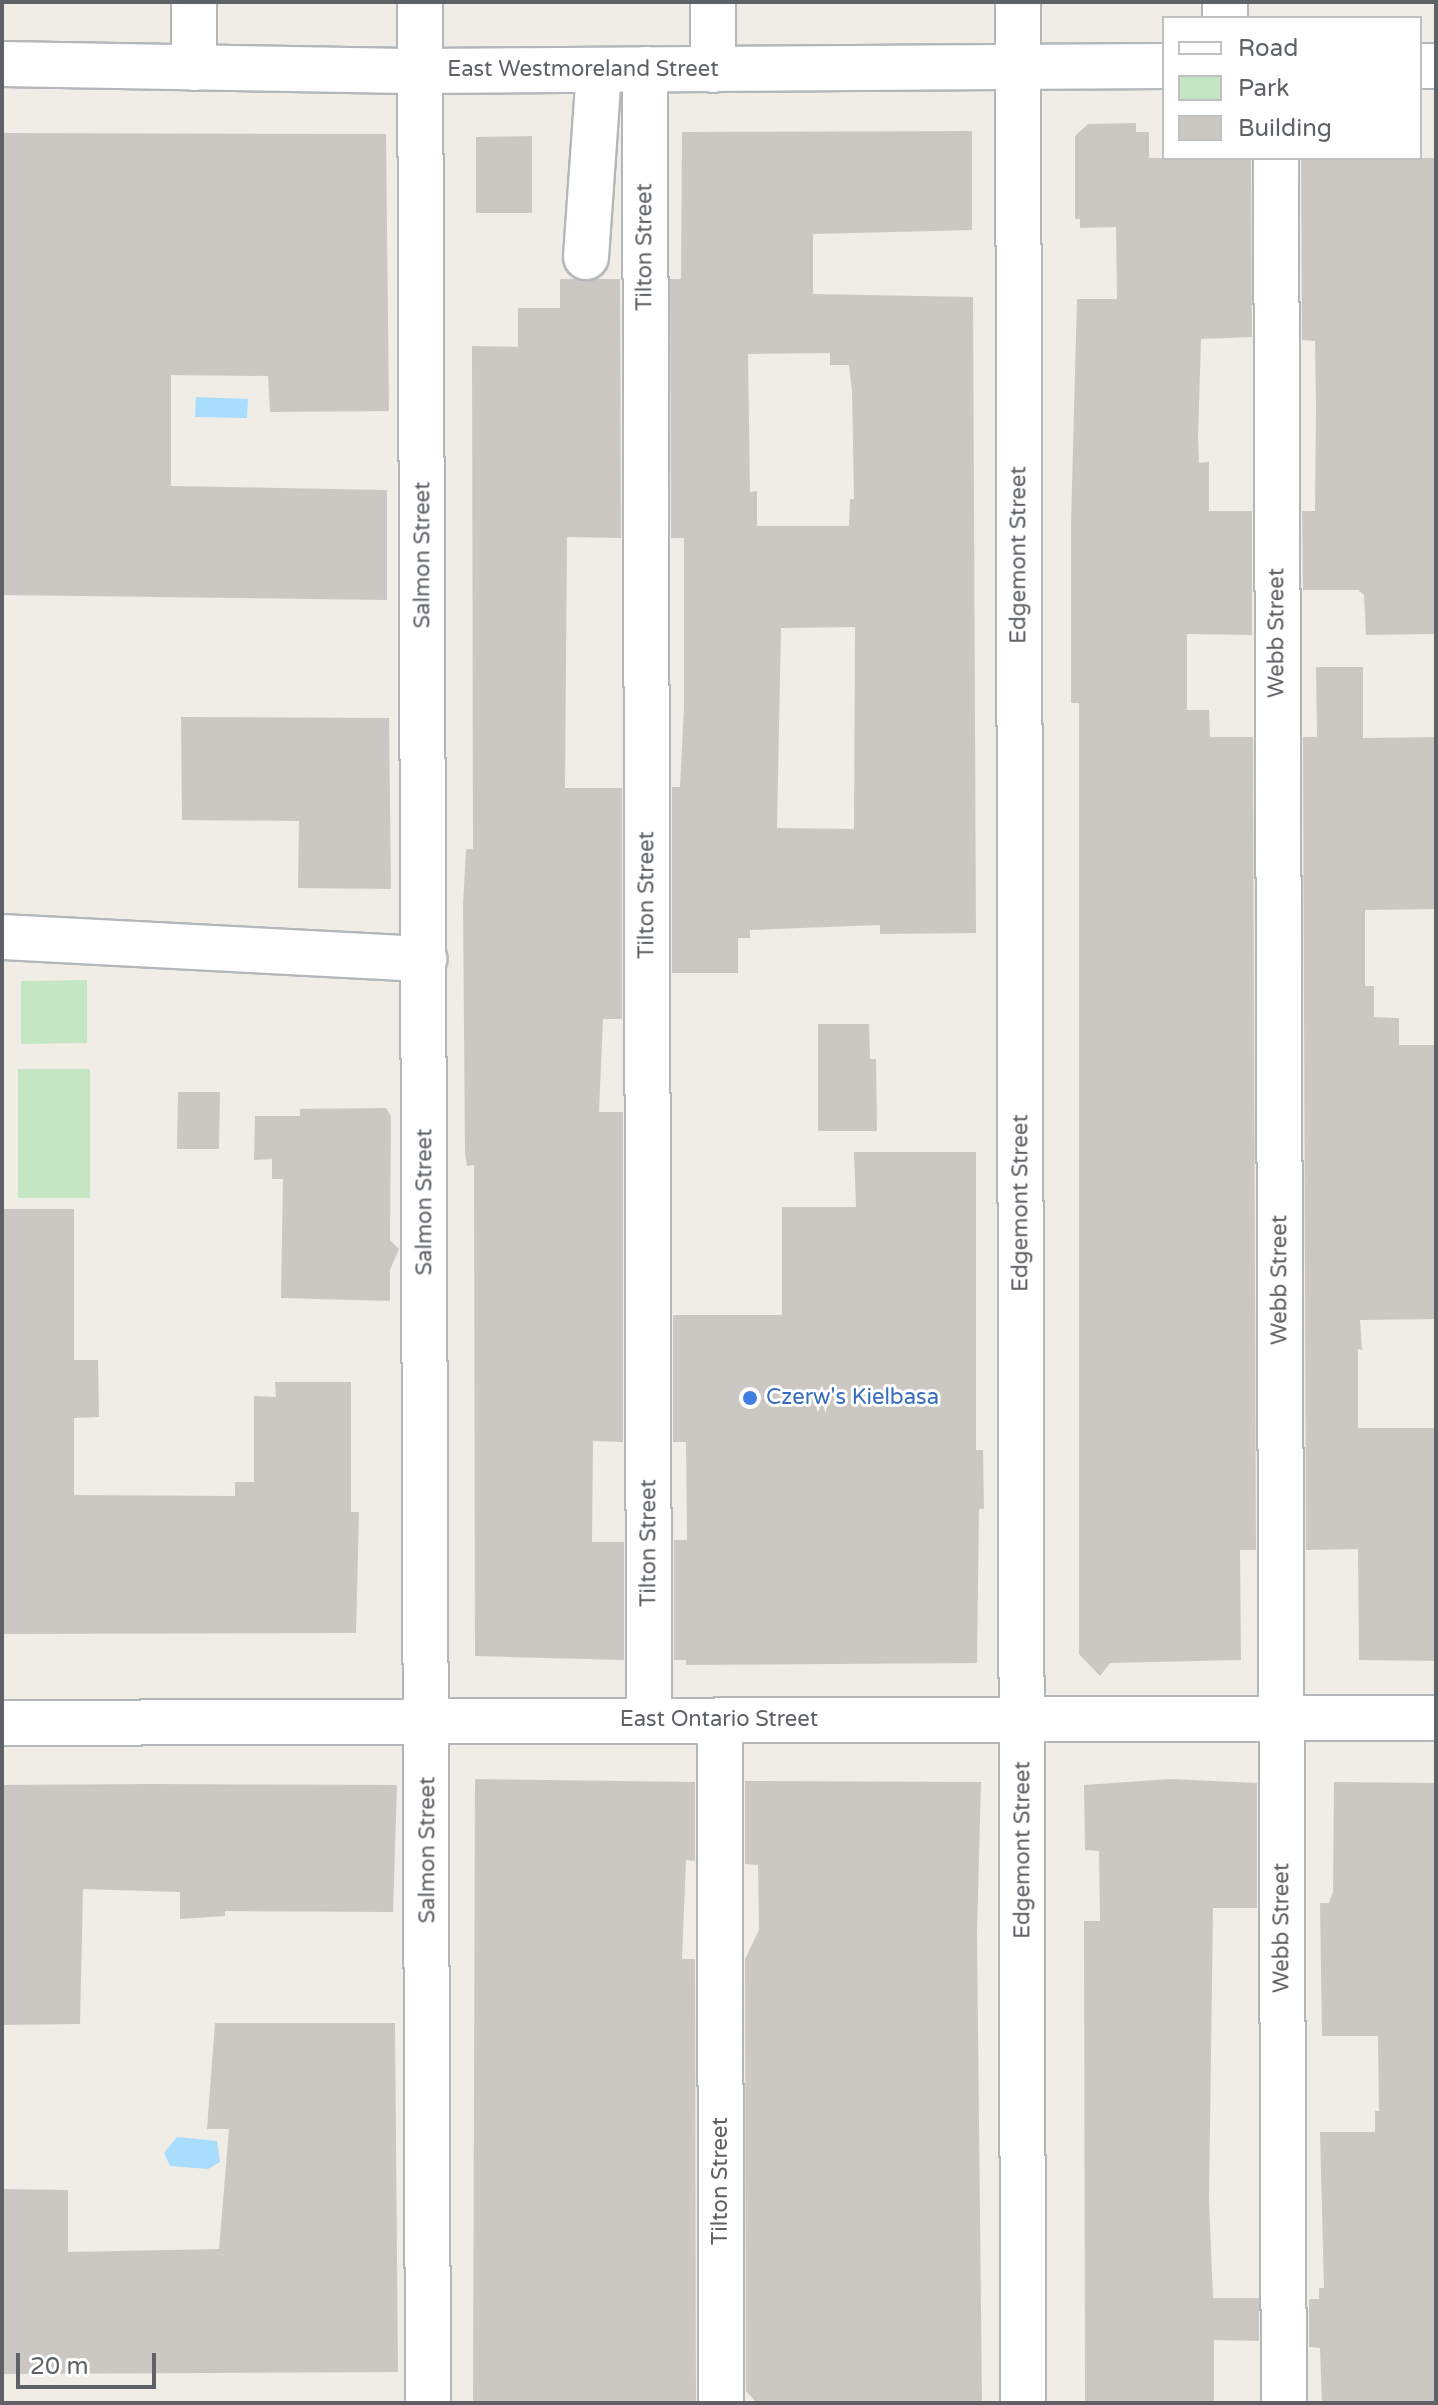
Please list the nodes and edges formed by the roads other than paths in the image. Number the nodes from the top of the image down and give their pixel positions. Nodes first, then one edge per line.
1 (194, 2) edge
2 (420, 2) edge
3 (713, 2) edge
4 (1018, 2) edge
5 (2, 64) edge
6 (1162, 66) edge
7 (1018, 67) junction
8 (194, 68) junction
9 (645, 69) junction
10 (599, 70) junction
11 (713, 70) junction
12 (421, 71) junction
13 (1276, 160) edge
14 (586, 257) dead end
15 (2, 937) edge
16 (424, 959) junction
17 (1281, 1718) junction
18 (1436, 1718) edge
19 (1023, 1719) junction
20 (720, 1720) junction
21 (427, 1721) junction
22 (649, 1721) junction
23 (2, 1723) edge
24 (428, 2403) edge
25 (721, 2403) edge
26 (1023, 2403) edge
27 (1284, 2403) edge

1 - 8 street
2 - 12 street, Salmon Street
3 - 11 street
4 - 7 street, Edgemont Street
5 - 8 street, East Westmoreland Street
6 - 7 street, East Westmoreland Street
7 - 11 street, East Westmoreland Street
7 - 19 street, Edgemont Street
8 - 12 street, East Westmoreland Street
9 - 10 street, East Westmoreland Street
9 - 11 street, East Westmoreland Street
9 - 22 street, Tilton Street
10 - 12 street, East Westmoreland Street
10 - 14 street
12 - 16 street, Salmon Street
13 - 17 street, Webb Street
15 - 16 street
16 - 21 street, Salmon Street
17 - 18 street, East Ontario Street
17 - 19 street, East Ontario Street
17 - 27 street, Webb Street
19 - 20 street, East Ontario Street
19 - 26 street, Edgemont Street
20 - 22 street, East Ontario Street
20 - 25 street, Tilton Street
21 - 22 street, East Ontario Street
21 - 23 street, East Ontario Street
21 - 24 street, Salmon Street

